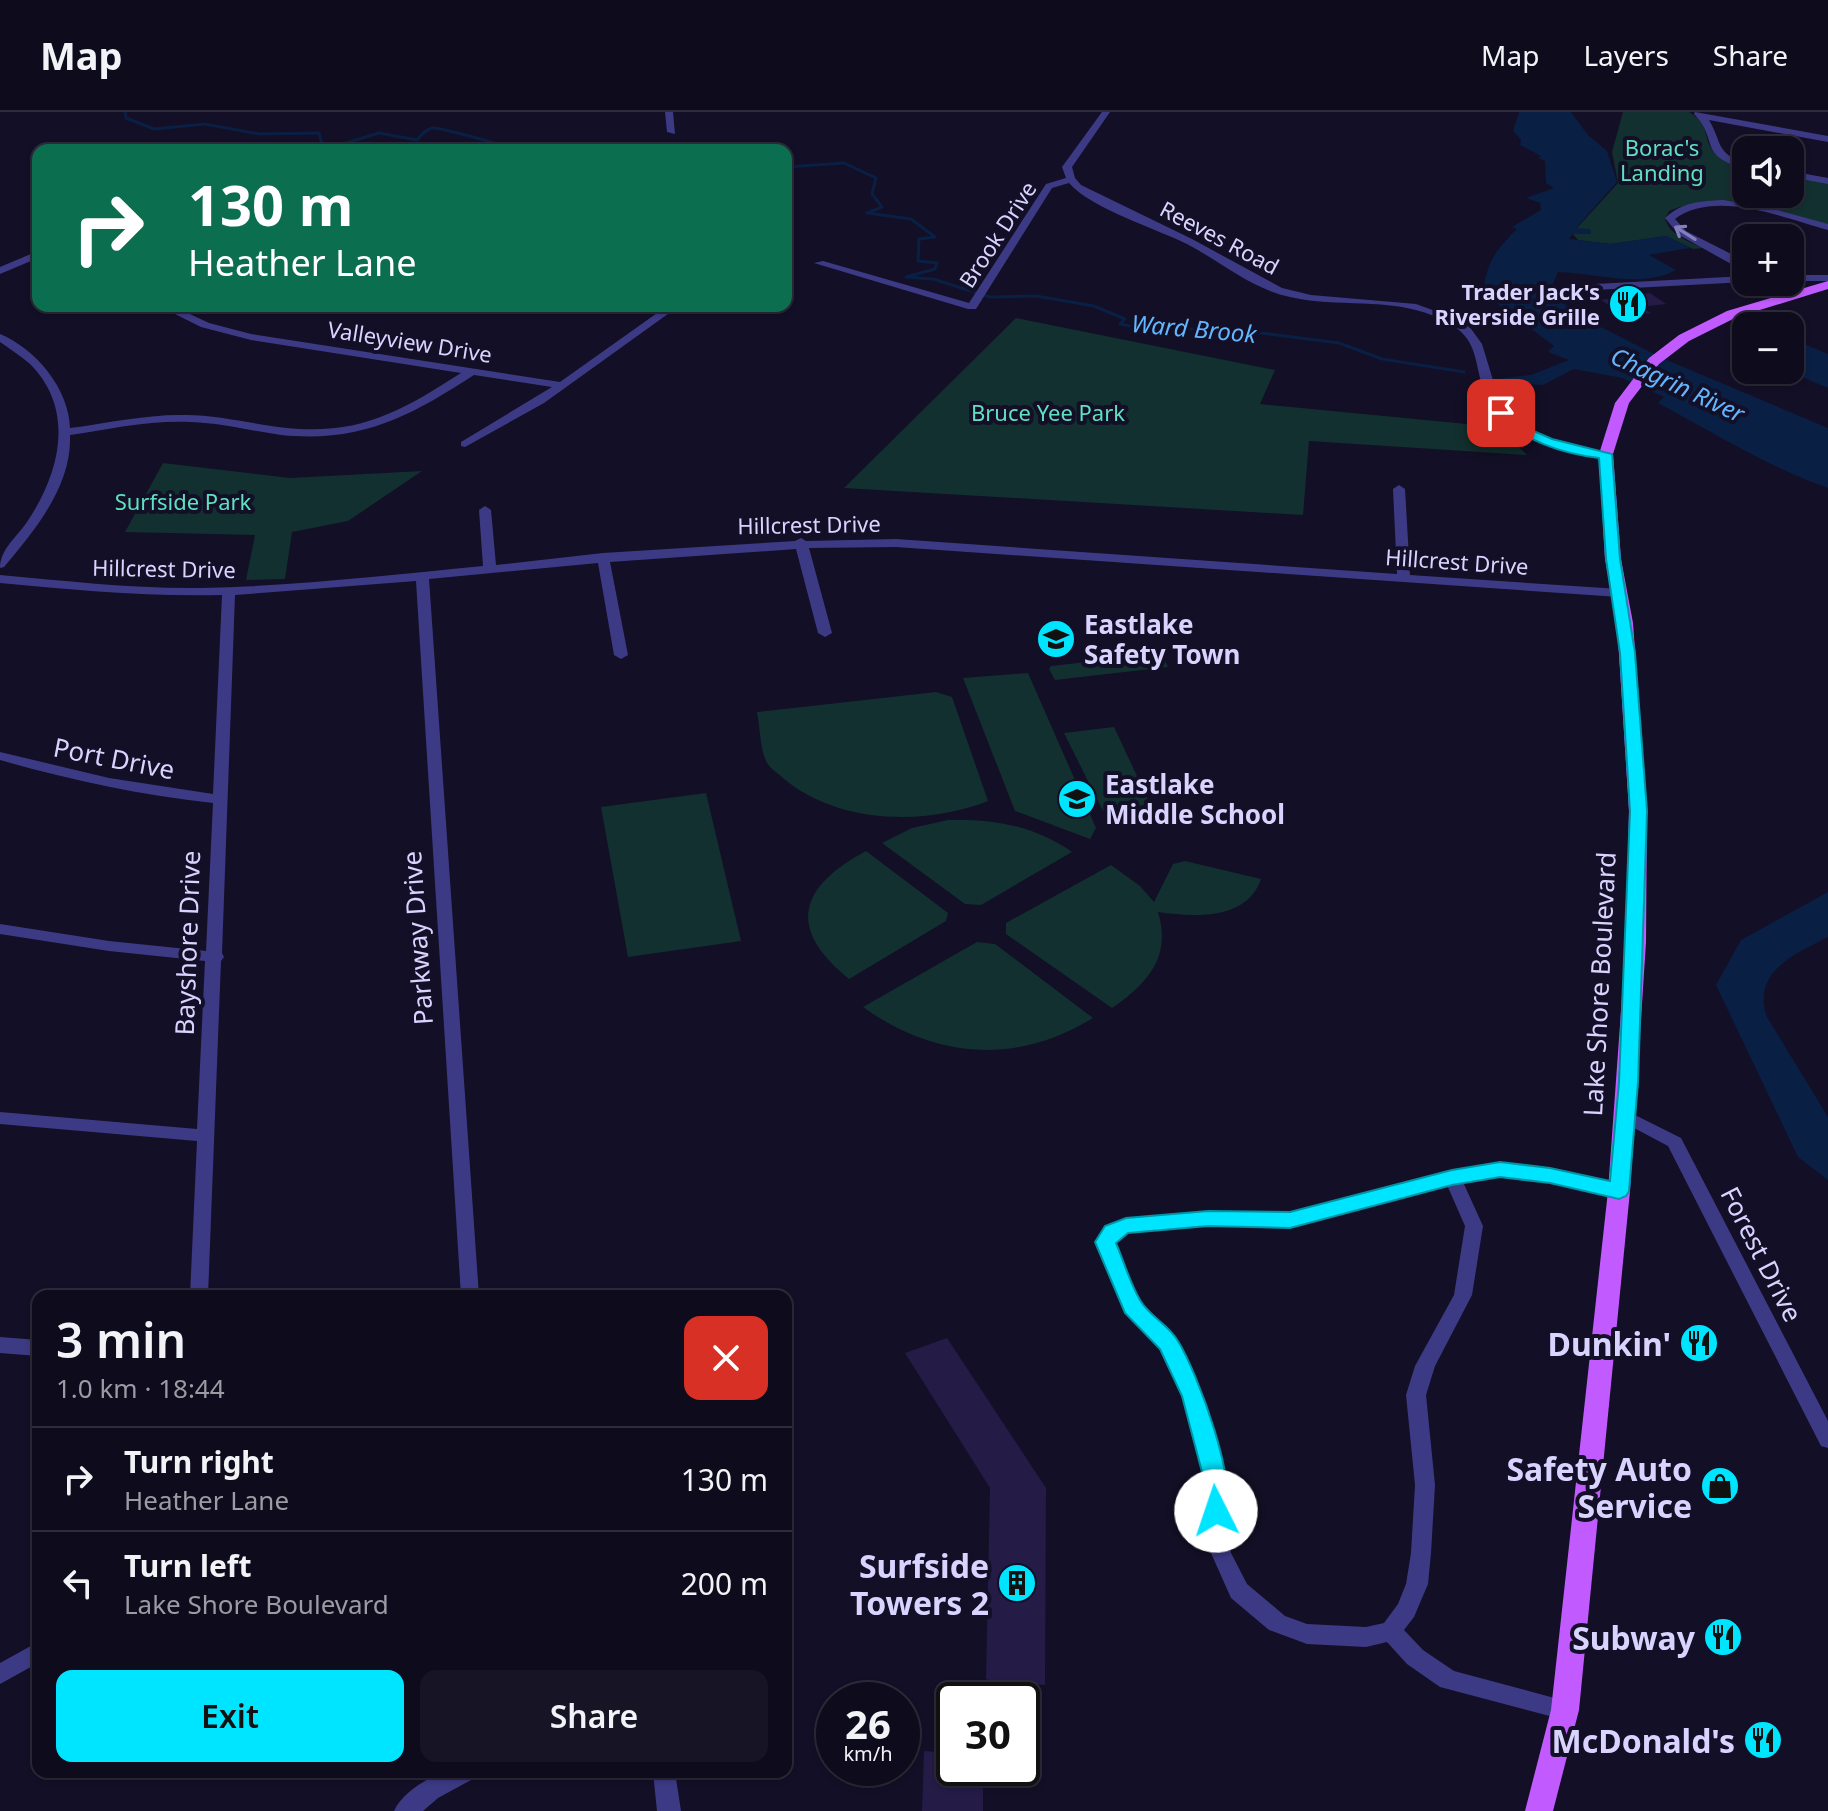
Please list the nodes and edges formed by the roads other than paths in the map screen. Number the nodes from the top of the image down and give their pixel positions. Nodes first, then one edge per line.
1 (669, 112) edge
2 (1106, 112) edge
3 (1699, 114) edge
4 (672, 132) dead end
5 (1828, 139) edge
6 (1732, 161) edge
7 (1804, 177) edge
8 (1071, 179) junction
9 (1828, 181) edge
10 (1828, 227) edge
11 (32, 257) edge
12 (1732, 257) edge
13 (819, 263) dead end
14 (0, 271) edge
15 (1804, 278) edge
16 (1828, 278) edge
17 (1732, 280) edge
18 (1828, 285) edge
19 (1576, 288) dead end
20 (176, 312) edge
21 (665, 312) edge
22 (0, 337) edge
23 (472, 371) junction
24 (560, 385) junction
25 (68, 432) junction
26 (465, 444) dead end
27 (1606, 454) junction
28 (1399, 489) dead end
29 (485, 510) dead end
30 (801, 542) junction
31 (603, 557) junction
32 (0, 564) edge
33 (490, 570) junction
34 (422, 575) junction
35 (1404, 577) junction
36 (0, 579) edge
37 (229, 591) junction
38 (1619, 593) junction
39 (825, 633) dead end
40 (621, 655) dead end
41 (0, 756) edge
42 (220, 799) junction
43 (0, 929) edge
44 (216, 957) junction
45 (1625, 1116) junction
46 (0, 1118) edge
47 (206, 1136) junction
48 (1452, 1177) junction
49 (1619, 1191) junction
50 (199, 1290) edge
51 (470, 1290) edge
52 (0, 1345) edge
53 (32, 1348) edge
54 (1828, 1440) edge
55 (1391, 1631) junction
56 (32, 1655) edge
57 (0, 1674) edge
58 (1565, 1710) junction
59 (452, 1778) edge
60 (665, 1778) edge
61 (406, 1811) edge
62 (669, 1811) edge
63 (1539, 1811) edge

1 - 4 street
2 - 8 street
3 - 5 street
3 - 6 street
7 - 9 street
8 - 13 street, Brook Drive
8 - 27 street, Reeves Road
12 -> 10 street
11 - 14 street
15 - 16 street
17 - 19 street
18 - 27 main road, Lake Shore Boulevard
20 - 23 street, Valleyview Drive
21 - 24 street
22 - 25 street
23 - 24 street, Valleyview Drive
23 - 25 street
24 - 26 street
25 - 32 street
27 - 38 main road, Lake Shore Boulevard
28 - 35 street
29 - 33 street
30 - 31 street, Hillcrest Drive
30 - 35 street, Hillcrest Drive
30 - 39 street
31 - 33 street, Hillcrest Drive
31 - 40 street
33 - 34 street, Hillcrest Drive
34 - 37 street, Hillcrest Drive
34 - 51 street, Parkway Drive
35 - 38 street, Hillcrest Drive
36 - 37 street, Hillcrest Drive
37 - 42 street, Bayshore Drive
38 - 45 main road, Lake Shore Boulevard
41 - 42 street, Port Drive
42 - 44 street, Bayshore Drive
43 - 44 street
44 - 47 street, Bayshore Drive
45 - 49 main road, Lake Shore Boulevard
45 - 54 street, Forest Drive
46 - 47 street
47 - 50 street, Bayshore Drive
48 - 49 street
48 - 55 street
48 - 55 street
49 - 58 main road, Lake Shore Boulevard
52 - 53 street
55 - 58 street
56 - 57 street
58 - 63 main road, Lake Shore Boulevard
59 - 61 street
60 - 62 street

